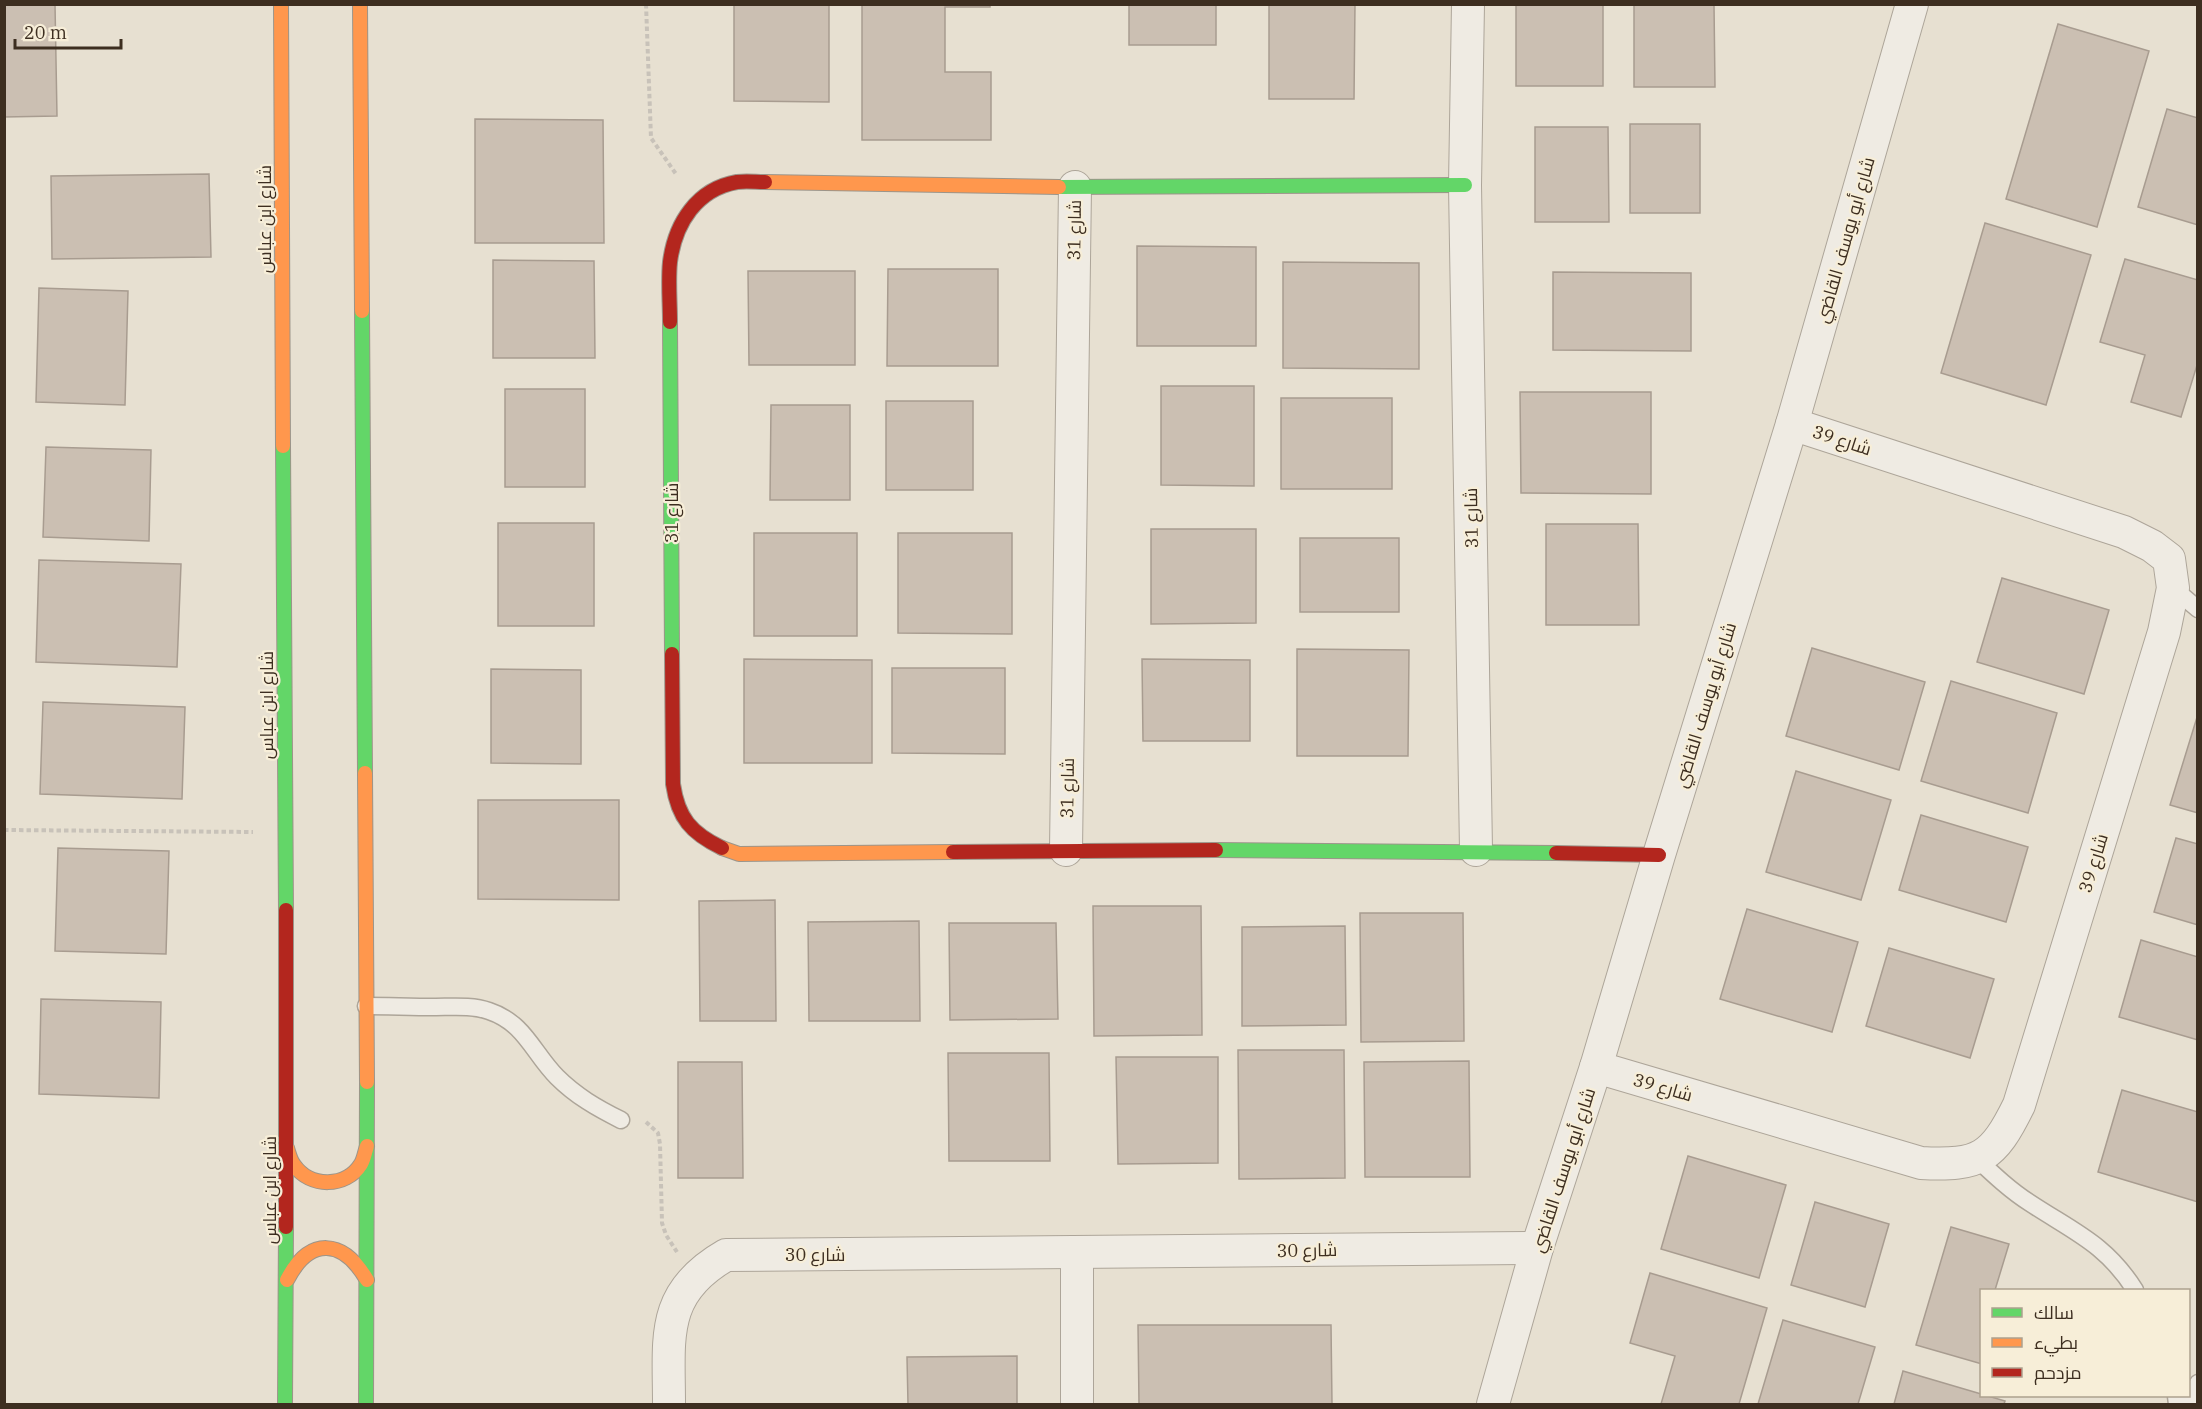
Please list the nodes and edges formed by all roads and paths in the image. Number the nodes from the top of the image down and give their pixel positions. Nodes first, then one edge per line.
1 (281, 4) edge
2 (360, 4) edge
3 (646, 4) edge
4 (1468, 4) edge
5 (1912, 4) edge
6 (1465, 185) junction
7 (1075, 187) junction
8 (695, 202) junction
9 (1792, 424) junction
10 (2173, 588) junction
11 (2198, 609) edge
12 (4, 830) edge
13 (285, 832) junction
14 (1066, 850) junction
15 (1476, 850) junction
16 (1659, 855) junction
17 (366, 1006) junction
18 (1596, 1067) junction
19 (621, 1120) joint
20 (367, 1146) junction
21 (287, 1148) junction
22 (1977, 1159) junction
23 (1537, 1248) junction
24 (1077, 1253) junction
25 (693, 1278) junction
26 (287, 1280) junction
27 (367, 1280) junction
28 (2134, 1289) edge
29 (2198, 1383) edge
30 (285, 1404) edge
31 (366, 1404) edge
32 (669, 1404) edge
33 (1077, 1404) edge
34 (1493, 1404) edge
35 (2189, 1404) edge

1 - 13 street, شارع ابن عباس
2 - 17 street
3 - 8 path
4 - 6 street, شارع 31
5 - 9 street, شارع أبو يوسف القاضي
6 - 7 street, شارع 31
6 - 15 street, شارع 31
7 - 8 street, شارع 31
7 - 14 street, شارع 31
8 - 14 street, شارع 31
9 - 10 street, شارع 39
9 - 16 street, شارع أبو يوسف القاضي
10 - 11 lane
10 - 22 street, شارع 39
12 - 13 path
13 - 21 street, شارع ابن عباس
14 - 15 street, شارع 31
15 - 16 street, شارع 31
16 - 18 street, شارع أبو يوسف القاضي
17 - 19 lane
17 - 20 street
18 - 22 street, شارع 39
18 - 23 street, شارع أبو يوسف القاضي
19 - 25 path
20 - 21 street
20 - 27 street
21 - 26 street, شارع ابن عباس
22 - 28 lane
23 - 24 street, شارع 30
23 - 34 street, شارع أبو يوسف القاضي
24 - 25 street, شارع 30
24 - 33 street
25 - 32 street, شارع 30
26 - 27 street
26 - 30 street, شارع ابن عباس
27 - 31 street
29 - 35 lane

